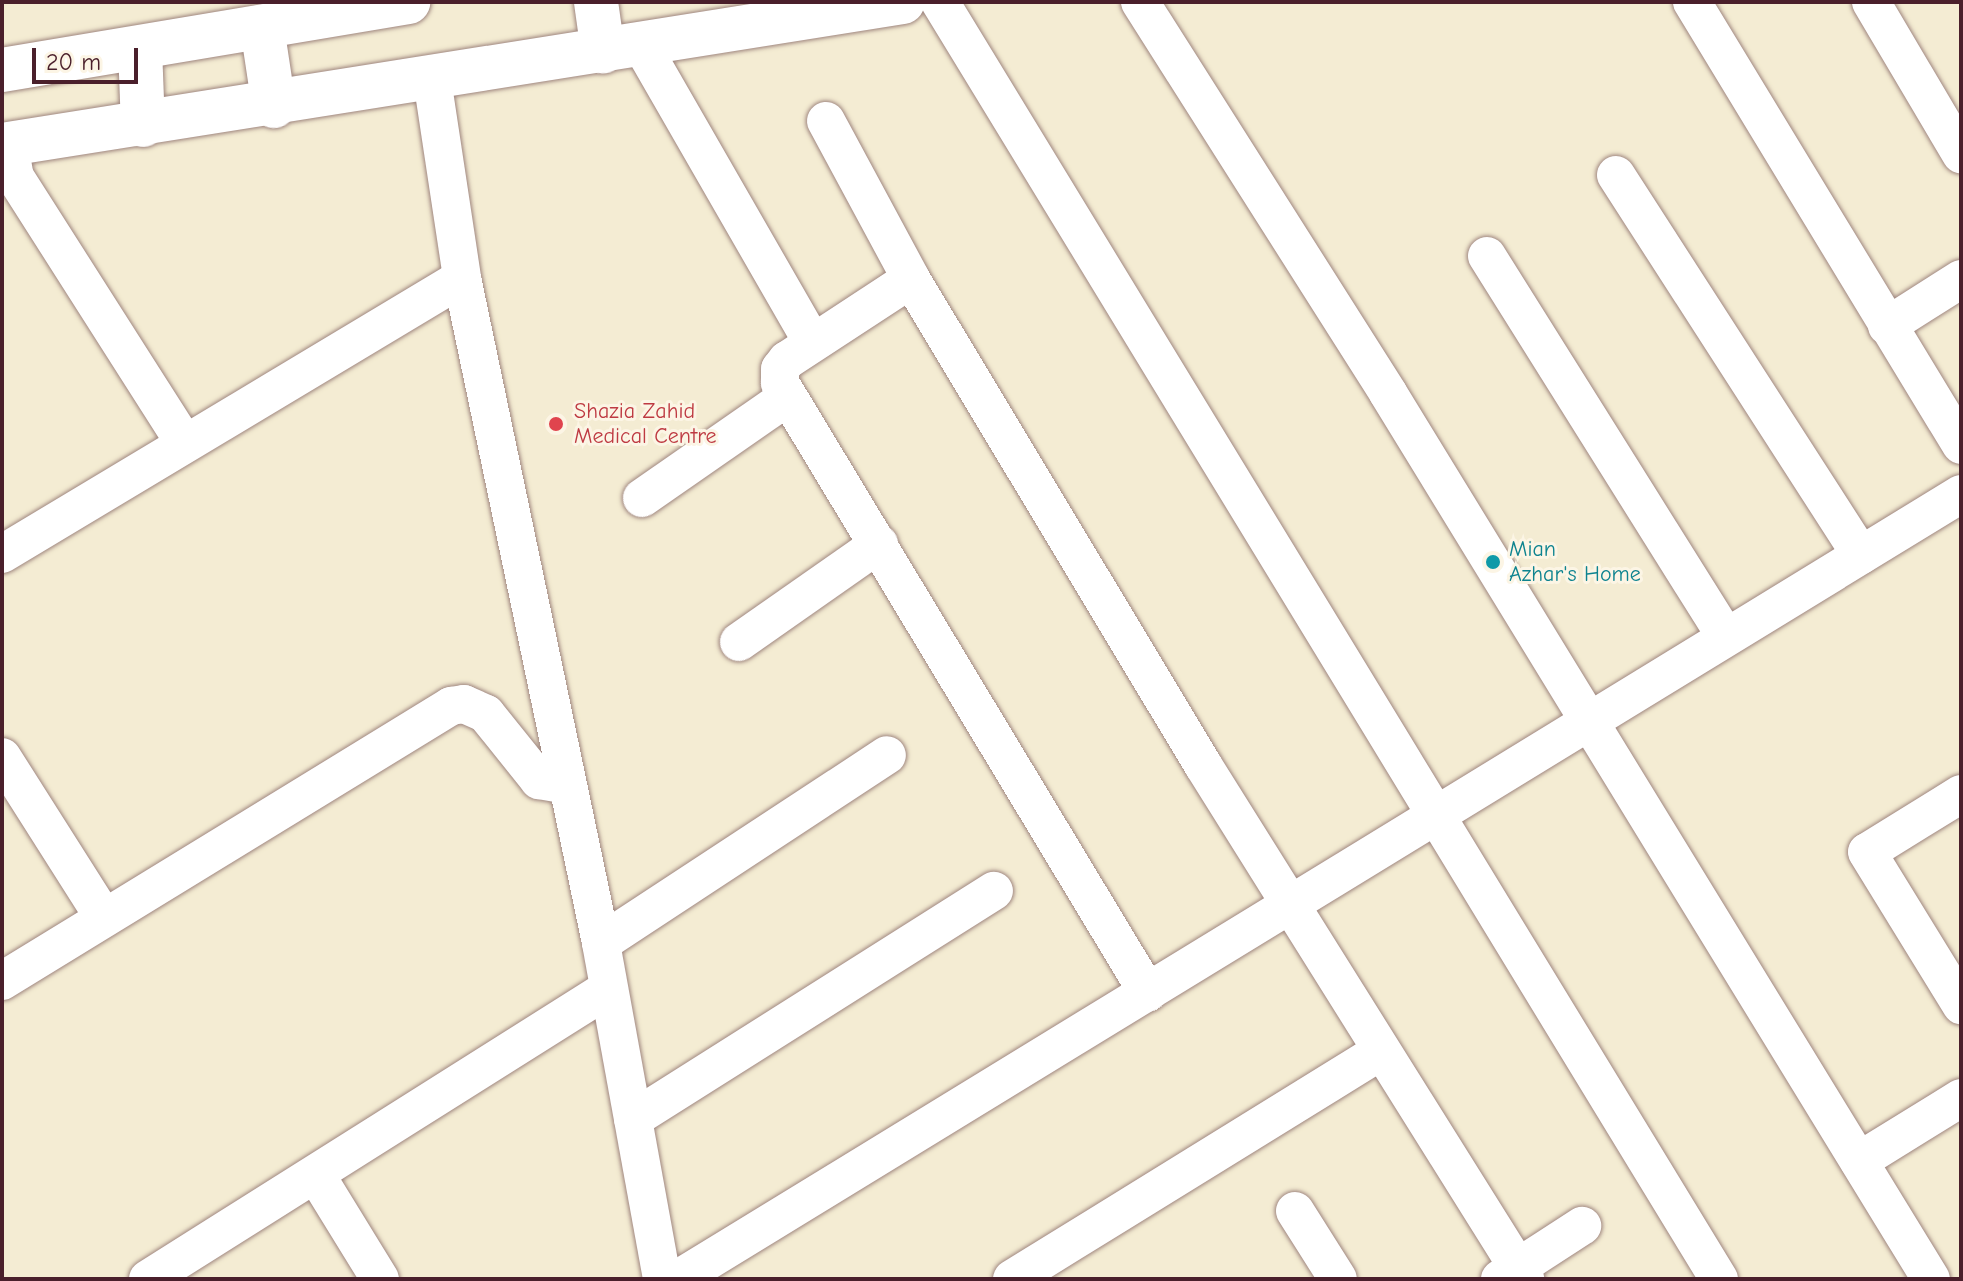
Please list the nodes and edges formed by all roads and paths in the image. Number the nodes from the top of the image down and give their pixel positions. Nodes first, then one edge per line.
1 (406, 2) edge
2 (596, 2) edge
3 (903, 2) edge
4 (940, 2) edge
5 (1140, 2) edge
6 (1692, 2) edge
7 (1871, 2) edge
8 (262, 27) junction
9 (140, 48) junction
10 (622, 49) junction
11 (2, 70) edge
12 (432, 79) junction
13 (274, 106) junction
14 (826, 121) dead end
15 (143, 125) junction
16 (6, 144) edge
17 (1961, 154) edge
18 (1616, 175) dead end
19 (1487, 256) dead end
20 (462, 278) junction
21 (911, 279) junction
22 (1961, 279) edge
23 (1887, 326) junction
24 (812, 342) junction
25 (786, 398) junction
26 (184, 442) junction
27 (1961, 445) edge
28 (1961, 494) edge
29 (642, 498) dead end
30 (879, 544) junction
31 (2, 554) edge
32 (1861, 555) junction
33 (1725, 636) junction
34 (739, 642) dead end
35 (1587, 719) junction
36 (887, 755) dead end
37 (2, 757) edge
38 (567, 785) junction
39 (1961, 794) edge
40 (1432, 815) junction
41 (994, 891) dead end
42 (1288, 904) junction
43 (103, 916) junction
44 (601, 943) junction
45 (2, 981) edge
46 (608, 989) junction
47 (1148, 993) junction
48 (1961, 1005) edge
49 (1381, 1051) junction
50 (1961, 1098) edge
51 (633, 1119) junction
52 (1859, 1161) junction
53 (316, 1175) junction
54 (1295, 1211) dead end
55 (1582, 1226) dead end
56 (1514, 1275) edge
57 (148, 1279) edge
58 (380, 1279) edge
59 (662, 1279) edge
60 (678, 1279) edge
61 (1012, 1279) edge
62 (1338, 1279) edge
63 (1719, 1279) edge
64 (1931, 1279) edge

1 - 8 street
2 - 10 street
3 - 10 street
4 - 40 street
5 - 35 street
6 - 23 street
7 - 17 street
8 - 9 street
8 - 13 street
9 - 11 street
9 - 15 street
10 - 12 street
10 - 24 street
12 - 13 street
12 - 20 street
13 - 15 street
14 - 21 street
15 - 16 street
16 - 26 street
18 - 32 street
19 - 33 street
20 - 26 street
20 - 38 street
21 - 24 street
21 - 42 street
22 - 23 street
23 - 27 street
24 - 25 street
25 - 29 street
25 - 30 street
26 - 31 street
28 - 32 street
30 - 34 street
30 - 47 street
32 - 33 street
33 - 35 street
35 - 40 street
35 - 52 street
36 - 44 street
37 - 43 street
38 - 43 street
38 - 44 street
39 - 48 street
40 - 42 street
40 - 63 street
41 - 51 street
42 - 47 street
42 - 49 street
43 - 45 street
44 - 46 street
46 - 51 street
46 - 53 street
47 - 60 street
49 - 56 street
49 - 61 street
50 - 52 street
51 - 59 street
52 - 64 street
53 - 57 street
53 - 58 street
54 - 62 street
55 - 56 street

